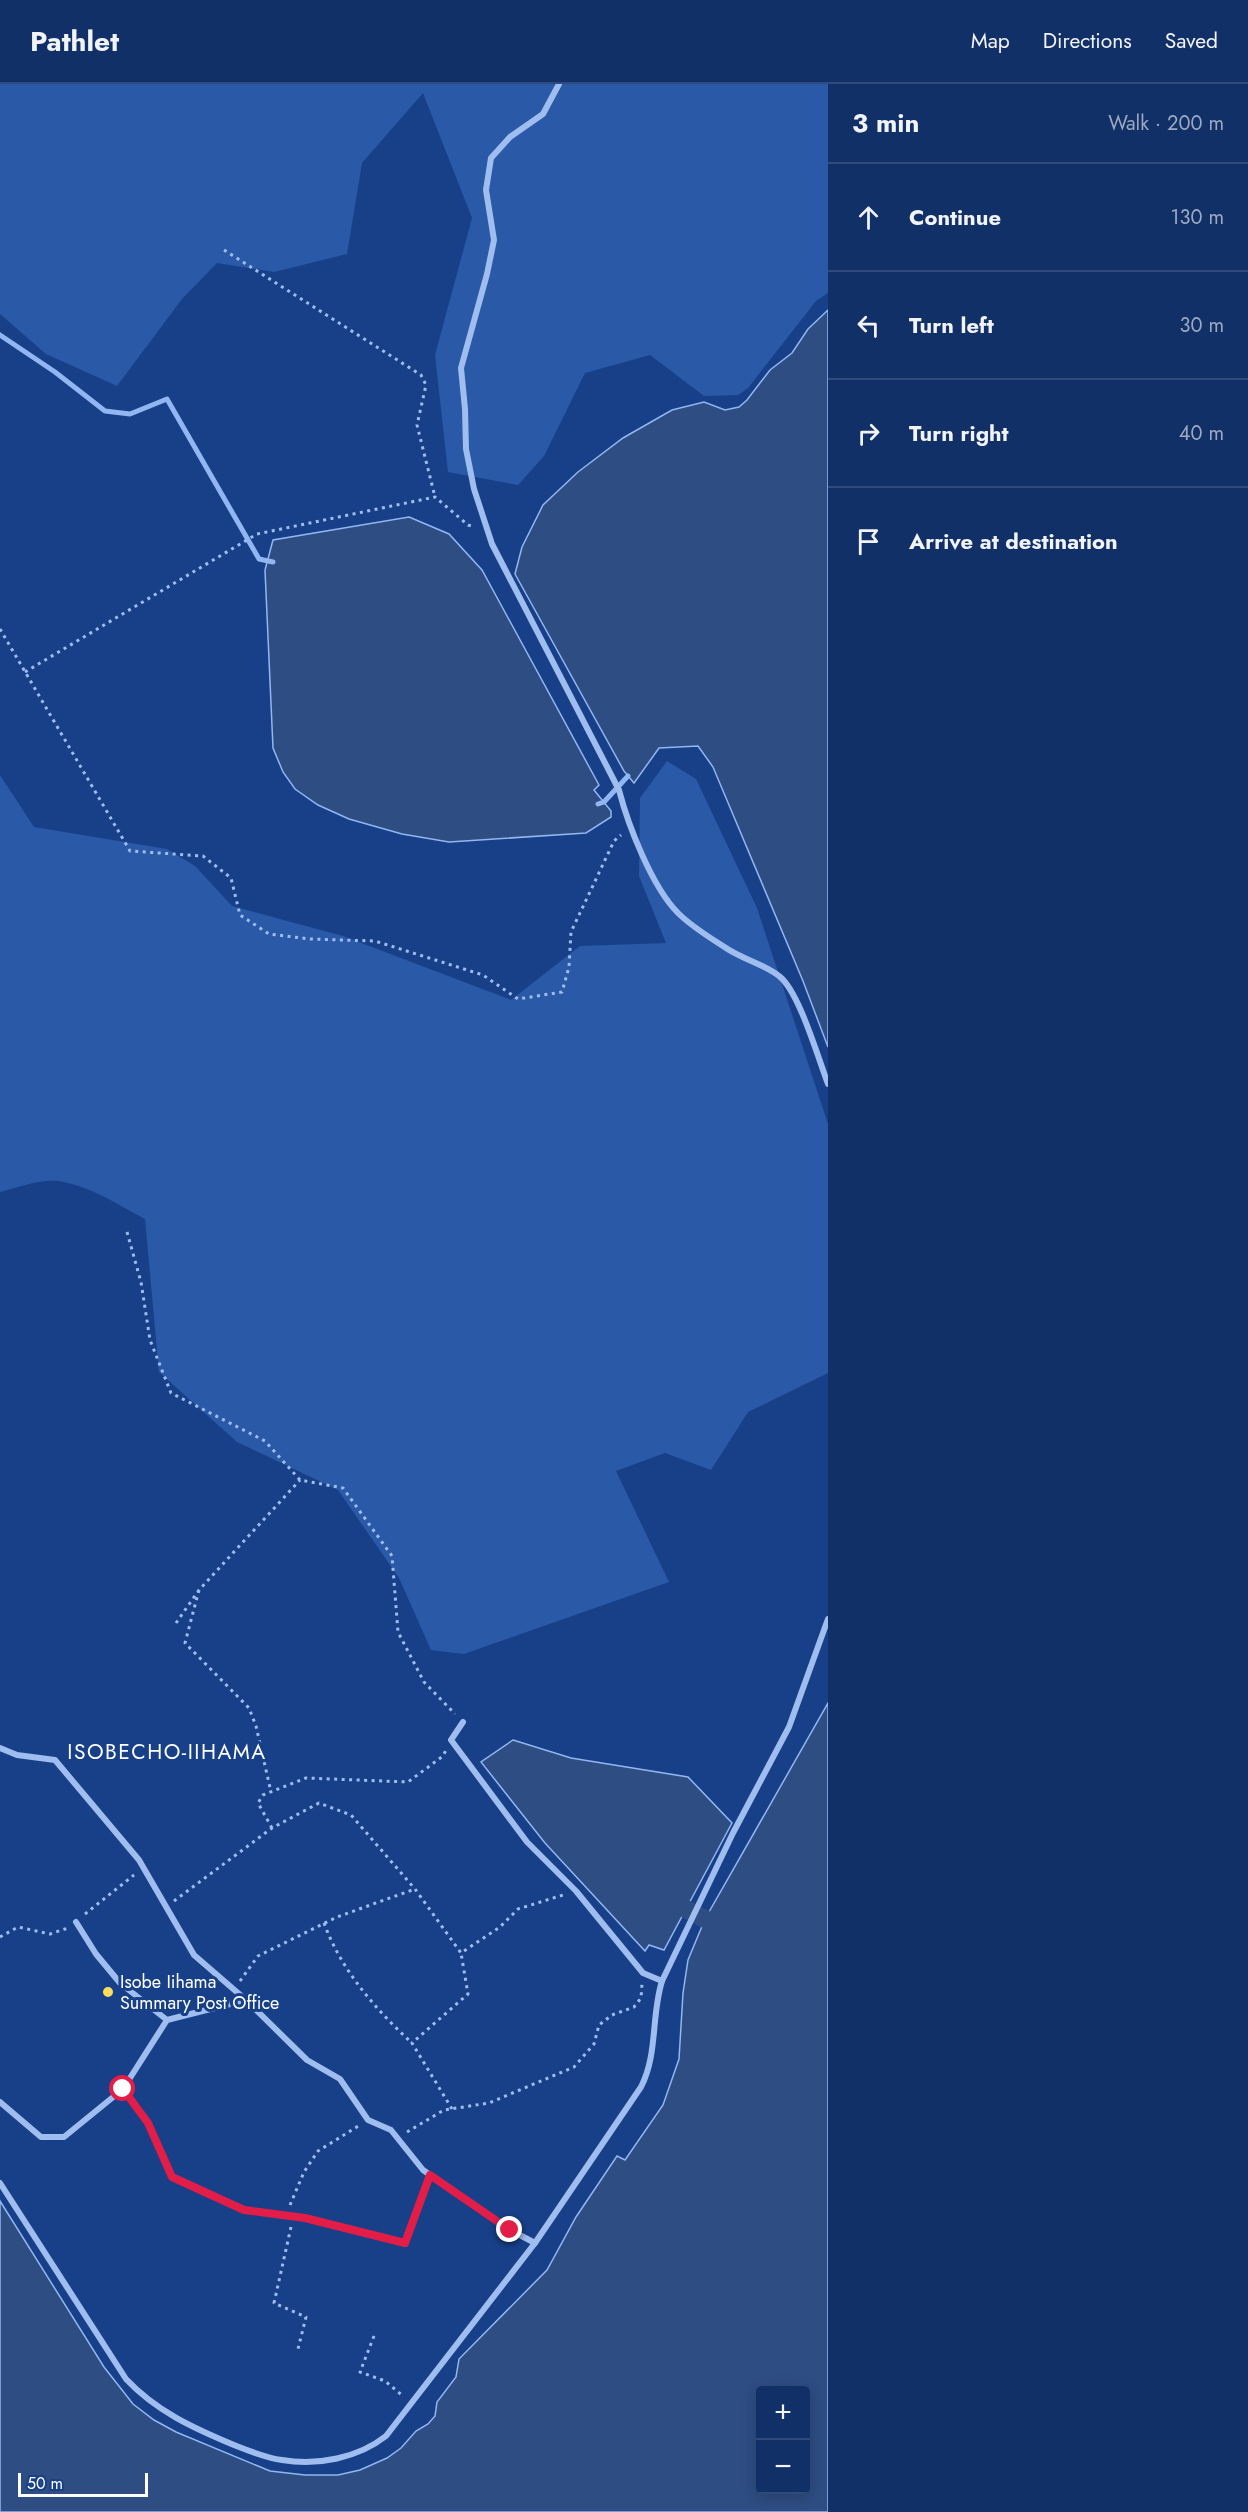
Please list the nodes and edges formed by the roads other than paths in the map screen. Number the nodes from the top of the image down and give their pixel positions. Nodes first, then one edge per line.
1 (559, 84) edge
2 (828, 1084) edge
3 (828, 1619) edge
4 (463, 1722) road end
5 (0, 1748) edge
6 (76, 1922) dead end
7 (662, 1981) junction
8 (246, 2000) junction
9 (167, 2020) junction
10 (123, 2089) junction
11 (0, 2102) edge
12 (430, 2175) junction
13 (0, 2183) edge
14 (535, 2242) junction

1 - 2 street
3 - 7 street
4 - 7 street
5 - 8 street
6 - 9 street
7 - 14 street
8 - 9 street
8 - 12 street
9 - 10 street
10 - 11 street
10 - 12 street
12 - 14 street
13 - 14 street

